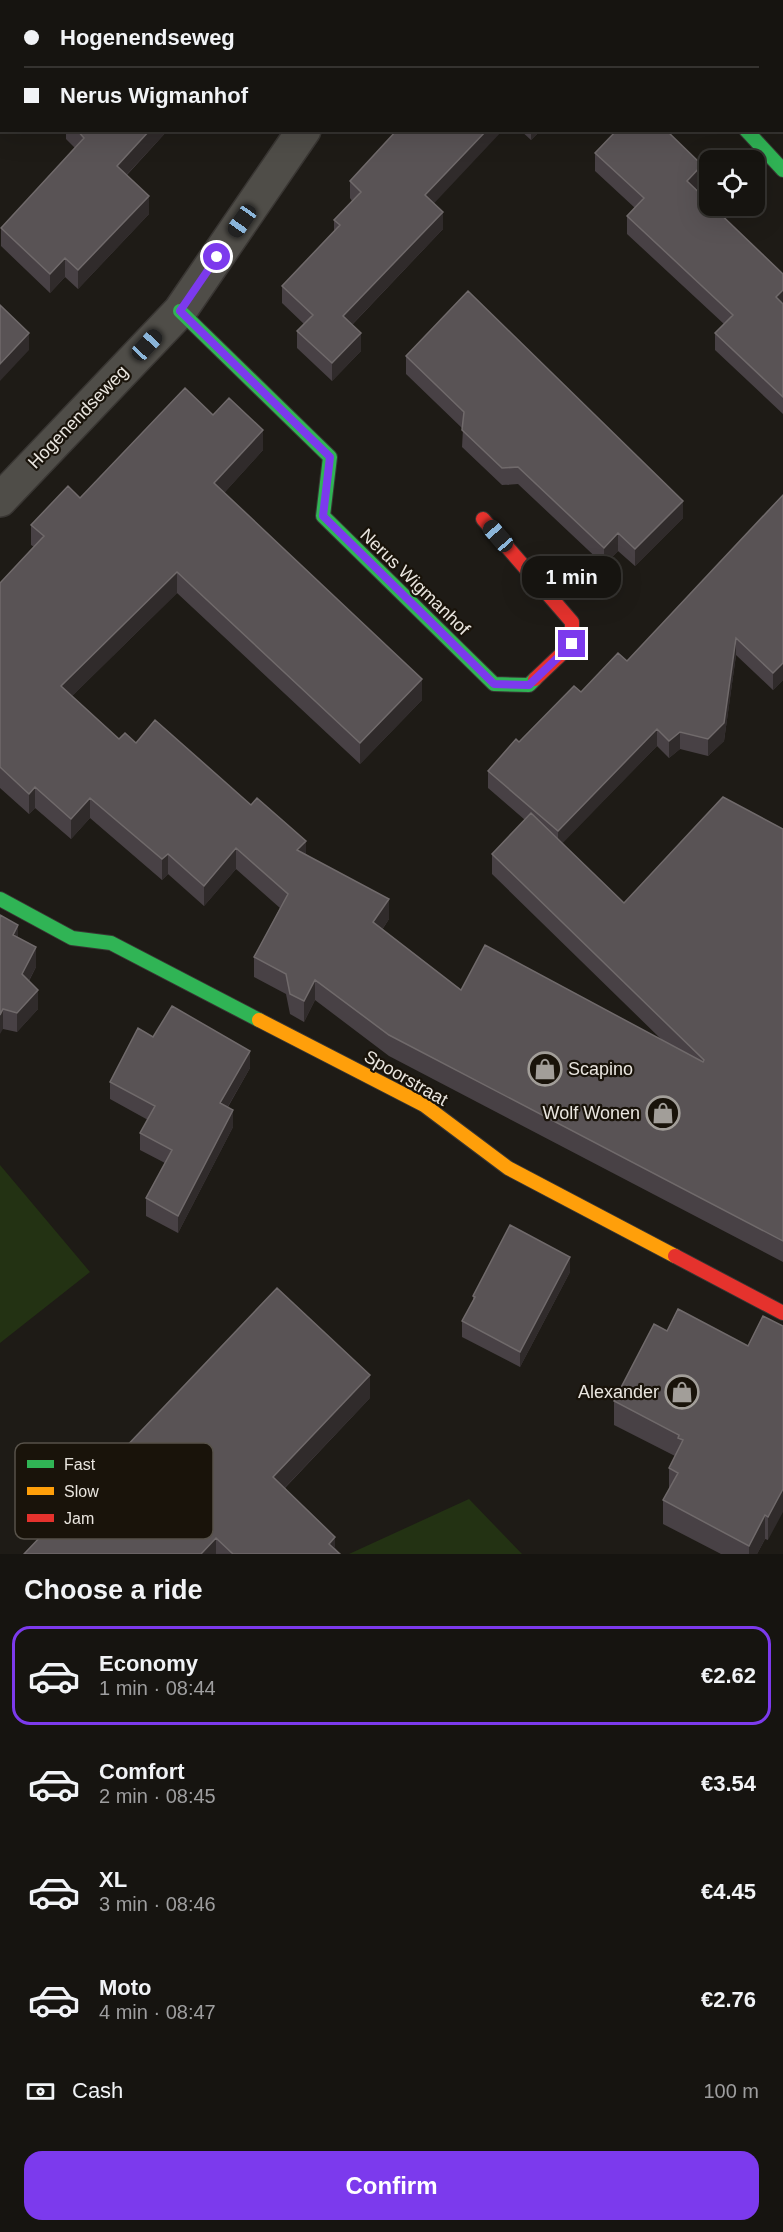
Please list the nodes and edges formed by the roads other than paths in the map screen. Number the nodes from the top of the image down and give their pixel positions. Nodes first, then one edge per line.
1 (303, 132) edge
2 (748, 132) edge
3 (783, 170) edge
4 (180, 311) junction
5 (0, 500) edge
6 (483, 519) dead end
7 (0, 899) edge
8 (783, 1313) edge

1 - 4 street, Hogenendseweg
2 - 3 street
4 - 5 street, Hogenendseweg
4 - 6 street, Nerus Wigmanhof
7 - 8 street, Spoorstraat

